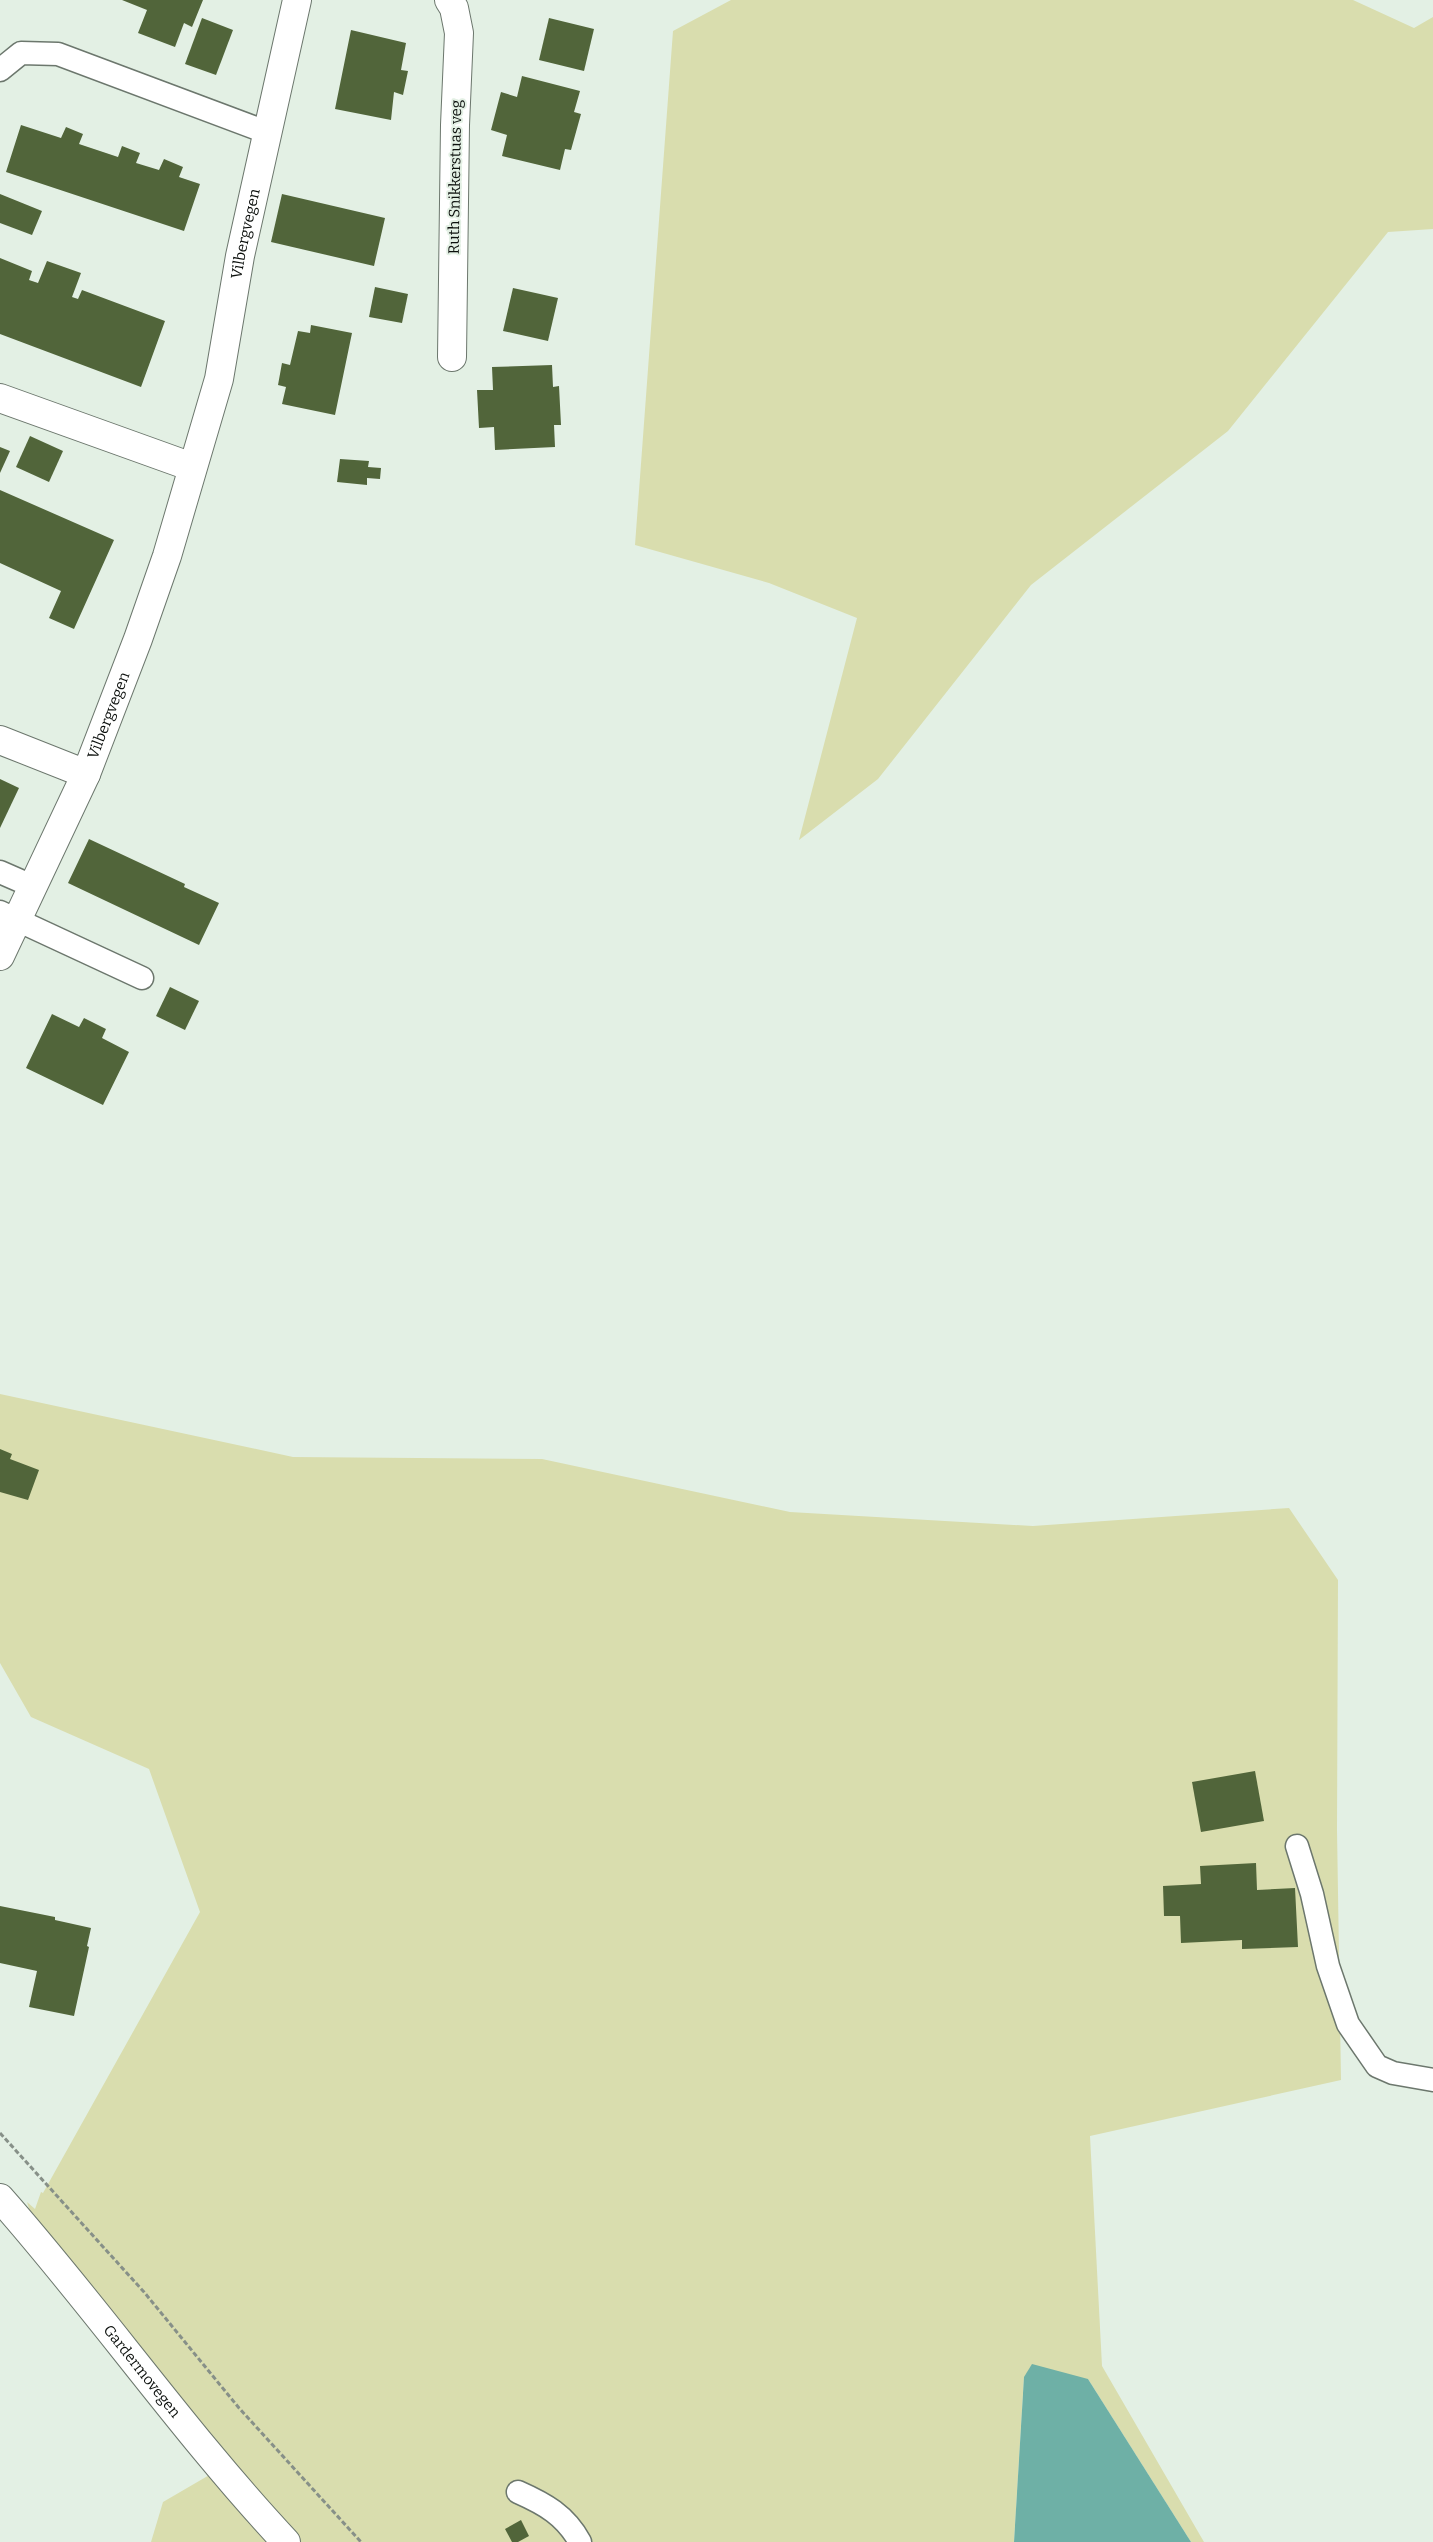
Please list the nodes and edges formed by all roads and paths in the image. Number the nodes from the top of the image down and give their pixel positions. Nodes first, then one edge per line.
1 (297, 0) edge
2 (449, 0) edge
3 (0, 70) edge
4 (269, 133) junction
5 (452, 357) dead end
6 (0, 398) edge
7 (192, 467) junction
8 (0, 740) edge
9 (86, 774) junction
10 (0, 872) edge
11 (32, 886) junction
12 (9, 916) edge
13 (0, 956) edge
14 (142, 978) dead end
15 (1297, 1846) dead end
16 (1433, 2080) edge
17 (0, 2133) edge
18 (0, 2198) edge
19 (518, 2492) dead end
20 (286, 2542) edge
21 (361, 2542) edge
22 (580, 2542) edge

1 - 4 street, Vilbergvegen
2 - 5 street, Ruth Snikkerstuas veg
3 - 4 lane
4 - 7 street, Vilbergvegen
6 - 7 street
7 - 9 street, Vilbergvegen
8 - 9 street
9 - 11 street, Vilbergvegen
10 - 11 lane
11 - 12 street, Vilbergvegen
12 - 13 street, Vilbergvegen
12 - 14 lane
15 - 16 lane
17 - 21 path
18 - 20 street, Gardermovegen
19 - 22 lane

